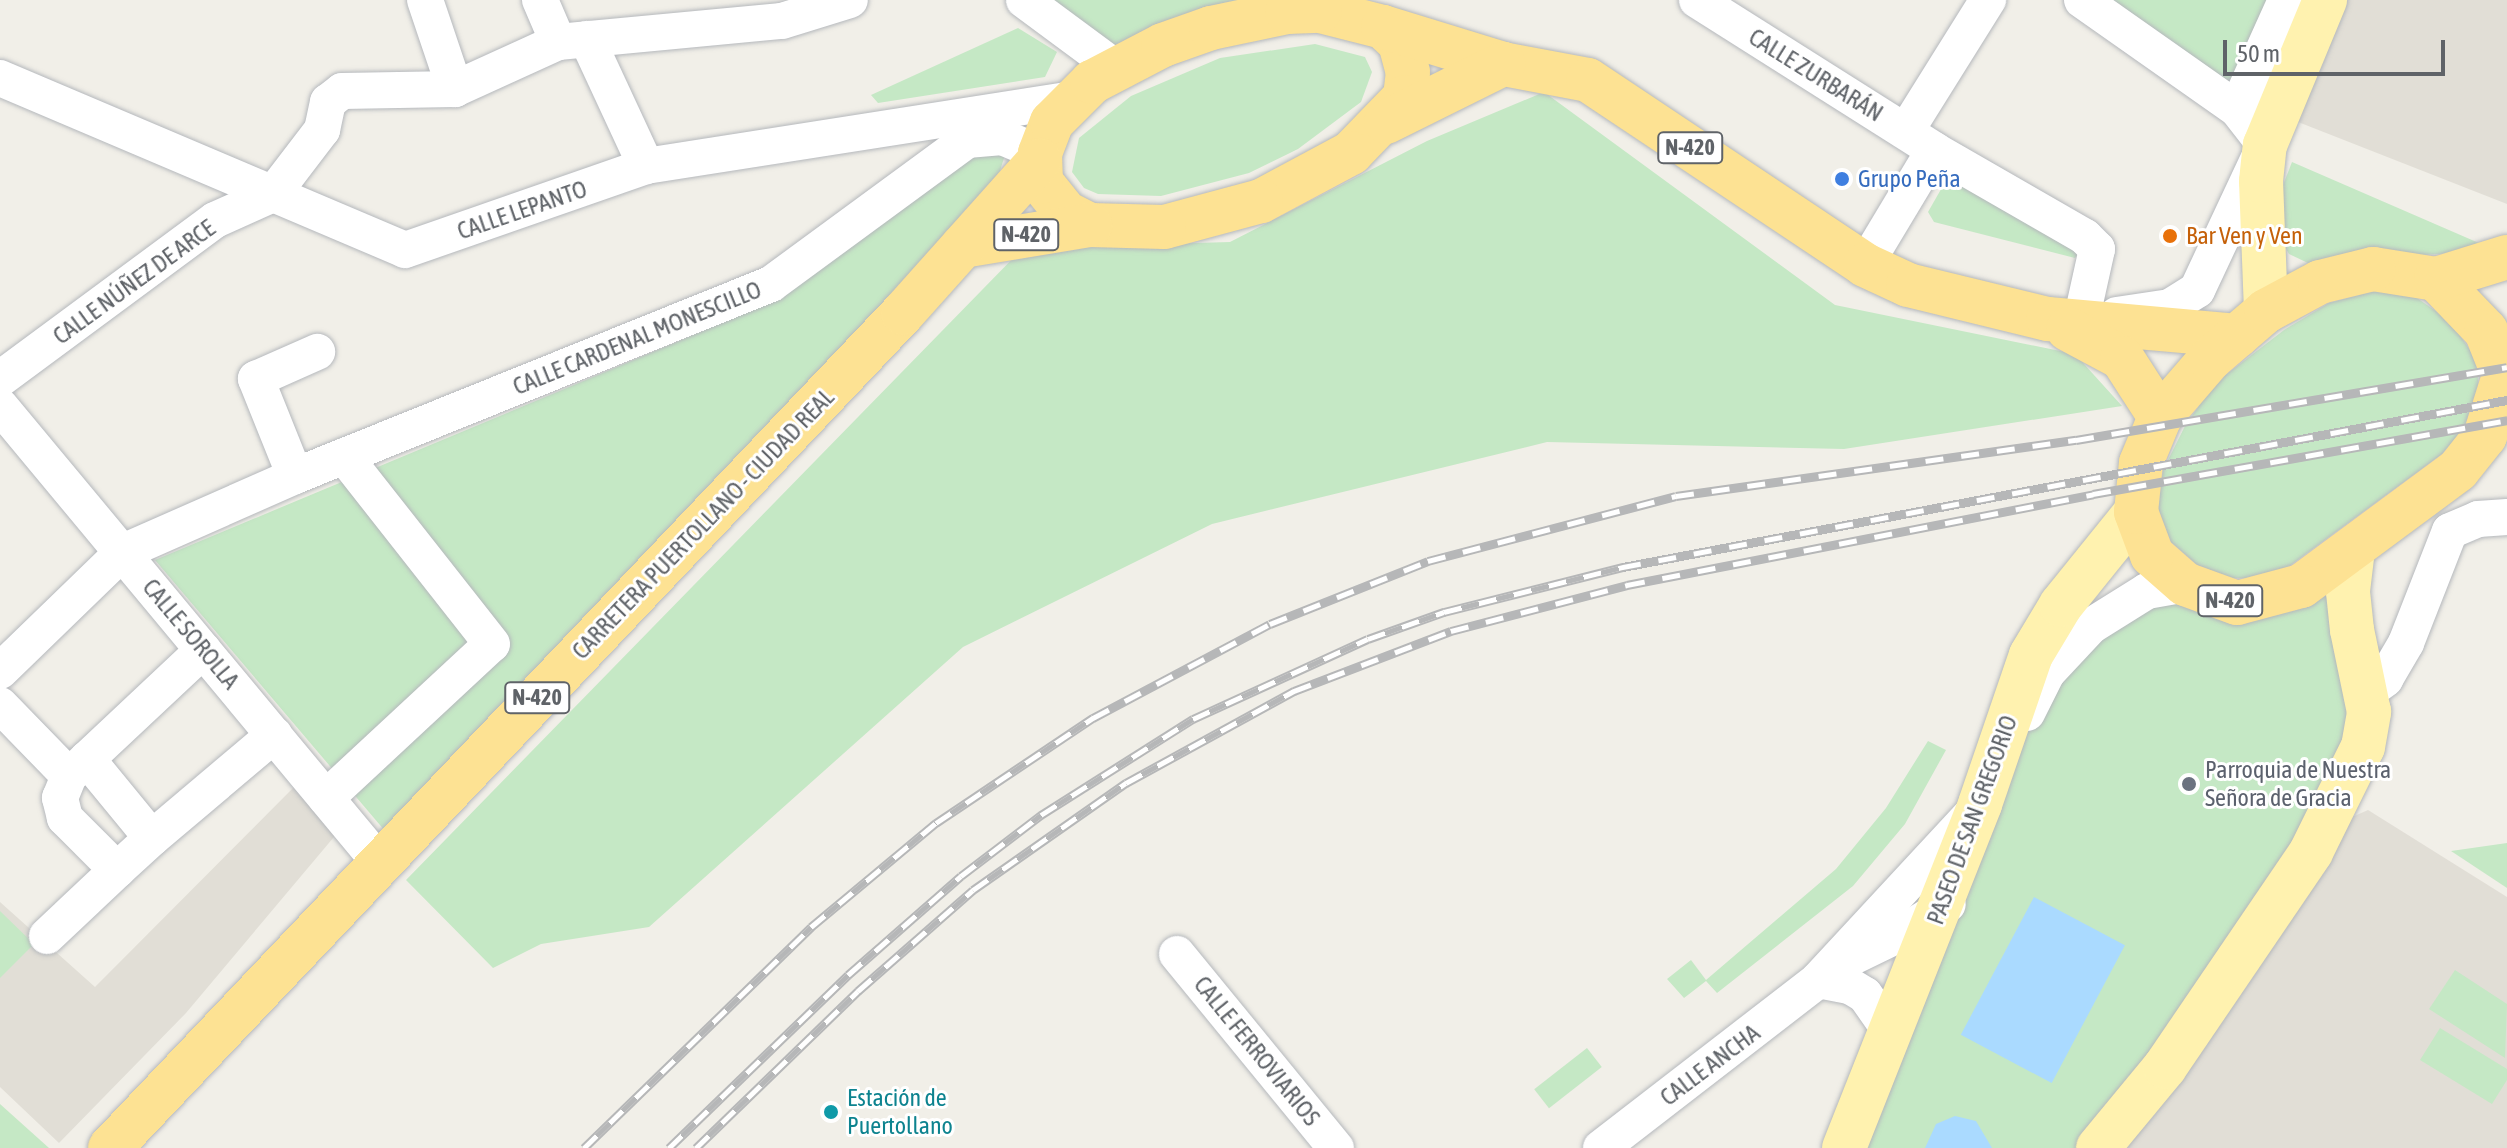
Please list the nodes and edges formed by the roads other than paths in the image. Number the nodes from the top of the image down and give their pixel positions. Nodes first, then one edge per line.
1 (425, 0) edge
2 (540, 0) edge
3 (850, 0) edge
4 (1024, 0) edge
5 (1697, 0) edge
6 (1988, 0) edge
7 (2082, 0) edge
8 (2286, 0) edge
9 (2324, 0) edge
10 (778, 10) edge
11 (1260, 10) edge
12 (1376, 17) edge
13 (572, 40) junction
14 (1503, 64) junction
15 (1116, 68) junction
16 (0, 78) edge
17 (455, 89) junction
18 (1073, 99) junction
19 (2237, 109) junction
20 (1386, 122) junction
21 (1920, 141) junction
22 (2265, 145) junction
23 (1040, 157) junction
24 (646, 166) junction
25 (273, 194) junction
26 (1090, 225) junction
27 (963, 246) junction
28 (2507, 257) edge
29 (1865, 265) junction
30 (2436, 279) junction
31 (2066, 316) junction
32 (2252, 324) junction
33 (2503, 341) edge
34 (317, 352) dead end
35 (0, 379) edge
36 (0, 406) edge
37 (2160, 417) junction
38 (344, 456) junction
39 (295, 476) junction
40 (2136, 512) junction
41 (2493, 518) edge
42 (2353, 549) junction
43 (123, 552) junction
44 (2185, 584) junction
45 (203, 650) junction
46 (0, 671) edge
47 (2366, 693) junction
48 (0, 705) edge
49 (274, 735) junction
50 (78, 767) junction
51 (326, 798) junction
52 (1980, 804) junction
53 (152, 838) junction
54 (380, 863) junction
55 (117, 870) junction
56 (1939, 913) junction
57 (47, 936) dead end
58 (1177, 954) dead end
59 (1826, 973) junction
60 (1888, 1043) junction
61 (110, 1148) edge
62 (1336, 1148) edge
63 (1601, 1148) edge
64 (1844, 1148) edge
65 (2098, 1148) edge

1 - 17 street
2 - 13 street
3 - 10 street
4 - 15 street
5 - 21 street, CALLE ZURBARÁN
6 - 21 street
7 - 19 street
8 - 19 street
9 - 22 main road
10 - 13 street
11 - 12 highway, CARRETERA PUERTOLLANO - CIUDAD REAL
11 - 15 highway, CARRETERA PUERTOLLANO - CIUDAD REAL
12 - 14 highway, N-420
12 - 20 highway
13 - 17 street
13 - 24 street
14 - 20 highway
14 - 29 highway, N-420
15 - 18 highway, CARRETERA PUERTOLLANO - CIUDAD REAL
16 - 25 street, CALLE LEPANTO
17 - 25 street
18 - 23 highway, CARRETERA PUERTOLLANO - CIUDAD REAL
18 - 24 street, CALLE LEPANTO
19 - 22 street
20 - 26 highway
21 - 29 street
21 - 31 street, CALLE ZURBARÁN
22 - 31 street
22 - 32 main road
23 - 26 highway
23 - 27 highway, CARRETERA PUERTOLLANO - CIUDAD REAL / N-420
23 - 38 street, CALLE CARDENAL MONESCILLO
24 - 25 street, CALLE LEPANTO
25 - 35 street, CALLE NÚÑEZ DE ARCE
26 - 27 highway, N-420
27 - 54 highway, CARRETERA PUERTOLLANO - CIUDAD REAL / N-420
28 - 30 highway, N-420
29 - 31 highway, N-420
30 - 32 highway, N-420
30 - 33 highway, N-420
31 - 32 highway, N-420
31 - 37 highway, N-420
32 - 37 highway, N-420
33 - 42 highway, N-420
34 - 39 street
36 - 43 street, CALLE SOROLLA
37 - 40 highway, N-420
38 - 39 street, CALLE CARDENAL MONESCILLO
38 - 51 street
39 - 43 street, CALLE CARDENAL MONESCILLO
40 - 44 highway, N-420
40 - 52 main road, PASEO DE SAN GREGORIO
41 - 47 street
42 - 44 highway, N-420
42 - 47 main road
43 - 45 street, CALLE SOROLLA
43 - 46 street, CALLE CARDENAL MONESCILLO
44 - 56 street
45 - 49 street, CALLE SOROLLA
45 - 50 street
47 - 65 main road
48 - 50 street
49 - 51 street, CALLE SOROLLA
49 - 53 street
50 - 53 street
50 - 55 street
51 - 54 street, CALLE SOROLLA
52 - 56 main road, PASEO DE SAN GREGORIO
52 - 59 street, CALLE ANCHA
53 - 55 street
54 - 61 highway, CARRETERA PUERTOLLANO - CIUDAD REAL / N-420
55 - 57 street
56 - 59 street, CALLE ANCHA
56 - 60 main road, PASEO DE SAN GREGORIO
58 - 62 street, CALLE FERROVIARIOS
59 - 60 street
59 - 63 street, CALLE ANCHA
60 - 64 main road, PASEO DE SAN GREGORIO

